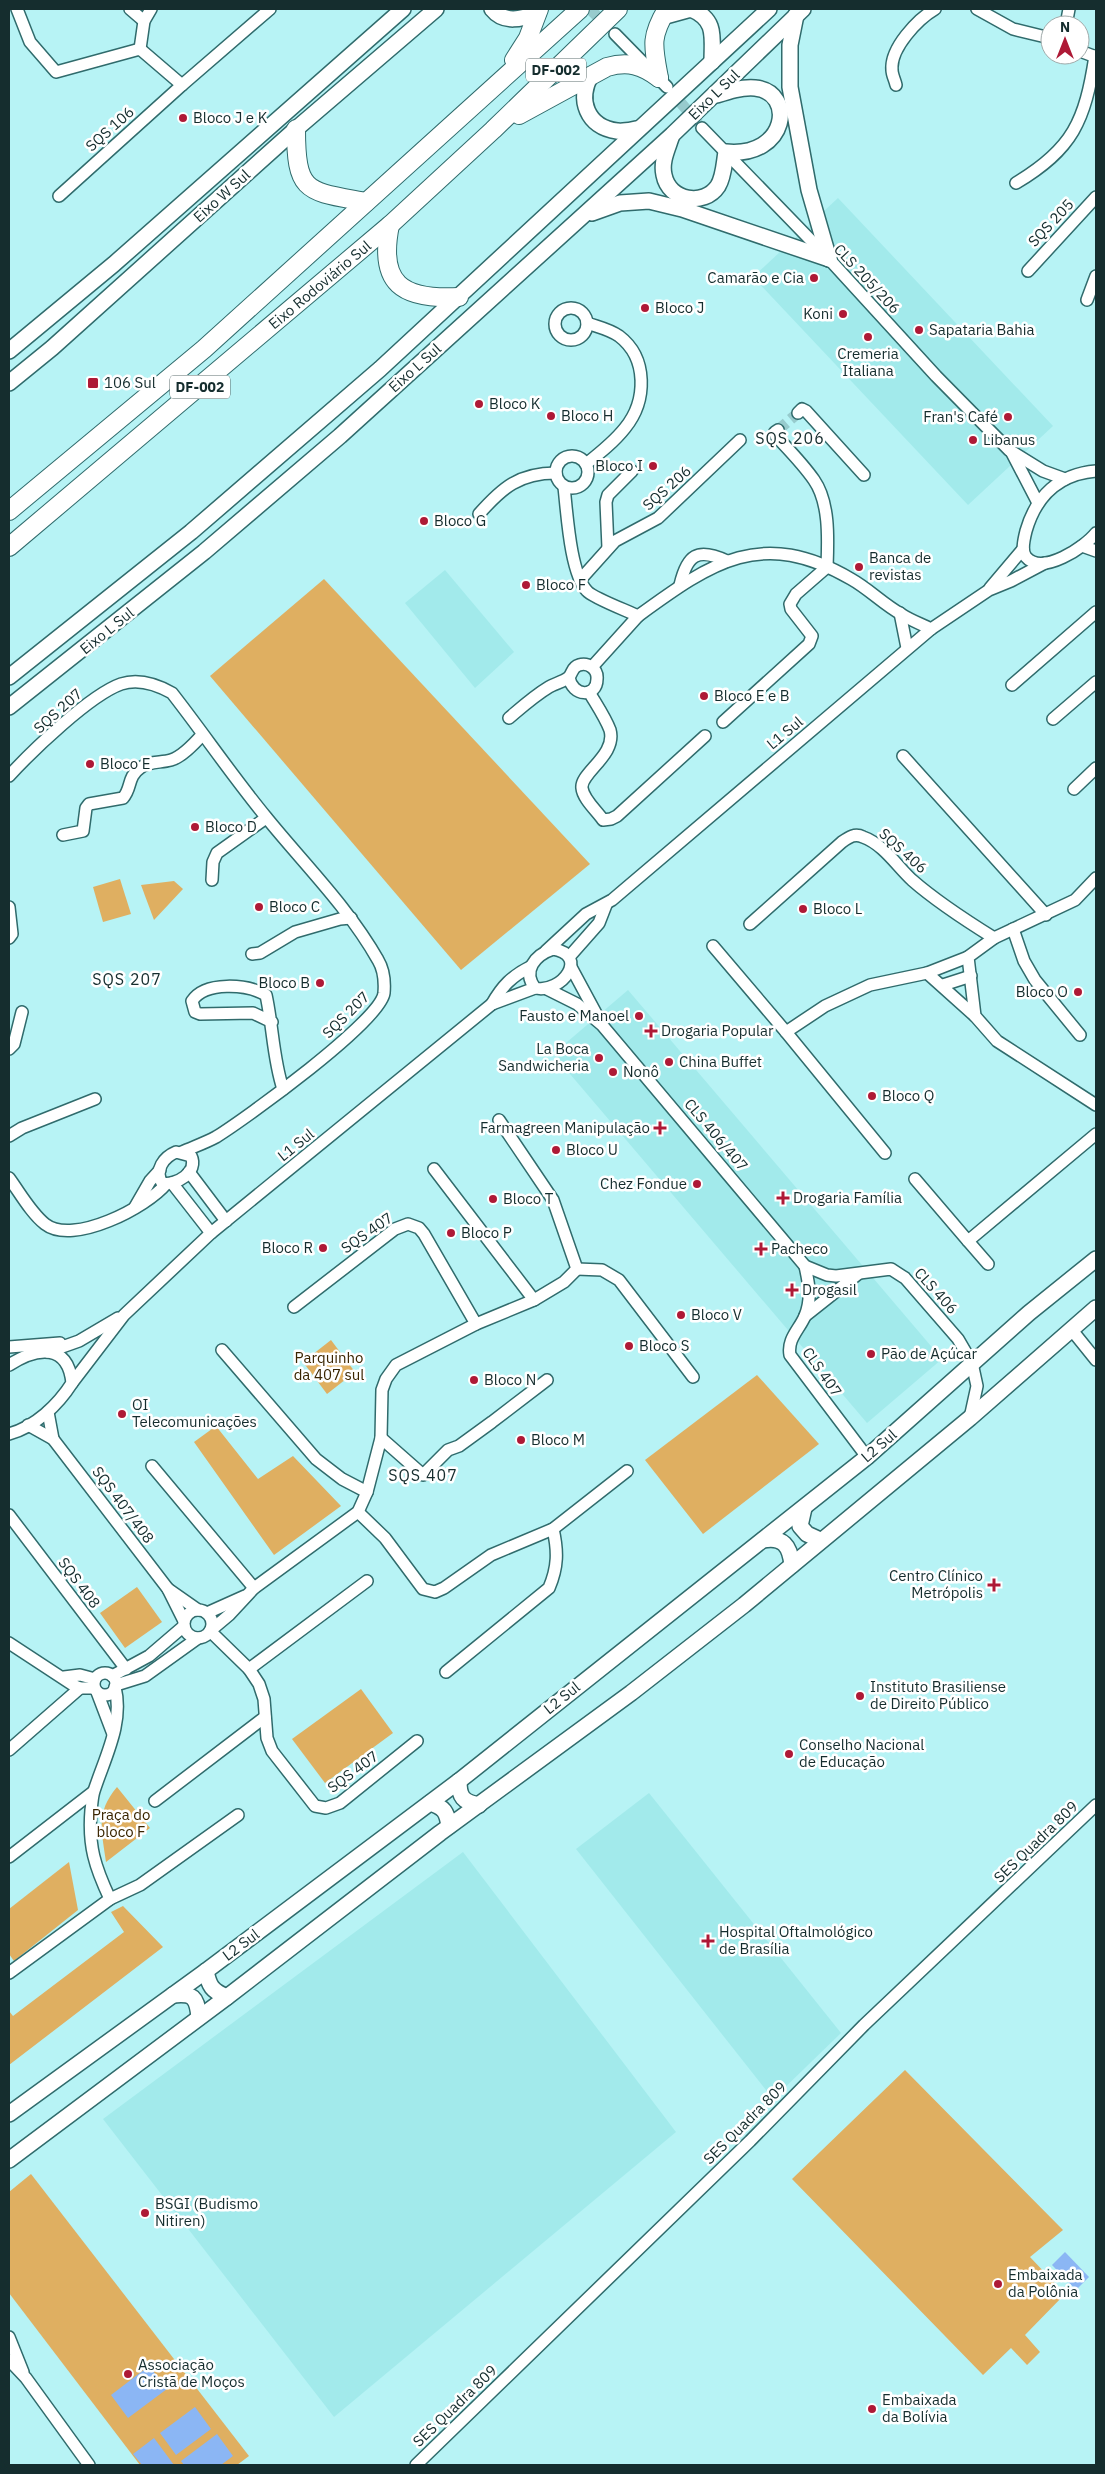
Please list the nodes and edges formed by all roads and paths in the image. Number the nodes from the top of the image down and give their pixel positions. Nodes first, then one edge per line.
1 (17, 9) edge
2 (130, 9) edge
3 (151, 9) edge
4 (270, 9) edge
5 (403, 9) edge
6 (436, 9) edge
7 (492, 9) edge
8 (580, 9) edge
9 (618, 9) edge
10 (769, 9) edge
11 (935, 9) edge
12 (978, 9) edge
13 (538, 11) edge
14 (799, 12) edge
15 (664, 13) edge
16 (144, 21) junction
17 (615, 34) tunnel mouth
18 (1040, 36) edge
19 (140, 49) junction
20 (1096, 56) edge
21 (712, 62) junction
22 (591, 75) junction
23 (663, 82) junction
24 (182, 85) junction
25 (495, 86) junction
26 (896, 86) dead end
27 (713, 97) junction
28 (702, 128) tunnel mouth
29 (296, 129) junction
30 (637, 129) junction
31 (493, 130) junction
32 (672, 135) junction
33 (726, 152) junction
34 (1016, 184) dead end
35 (59, 196) dead end
36 (1096, 197) edge
37 (366, 202) junction
38 (578, 219) junction
39 (390, 225) junction
40 (829, 259) junction
41 (1028, 271) dead end
42 (1096, 276) edge
43 (459, 297) junction
44 (1087, 300) dead end
45 (587, 323) dead end
46 (9, 352) edge
47 (9, 383) edge
48 (798, 413) dead end
49 (778, 430) dead end
50 (740, 440) dead end
51 (1009, 450) junction
52 (586, 464) junction
53 (1095, 470) edge
54 (632, 471) dead end
55 (556, 473) junction
56 (864, 475) dead end
57 (1065, 479) junction
58 (564, 487) junction
59 (1038, 503) junction
60 (9, 511) edge
61 (479, 514) dead end
62 (1096, 533) edge
63 (1082, 546) junction
64 (9, 547) edge
65 (608, 548) junction
66 (1023, 549) junction
67 (1096, 552) edge
68 (727, 561) junction
69 (1045, 563) junction
70 (827, 567) junction
71 (580, 580) junction
72 (680, 585) junction
73 (989, 590) junction
74 (1096, 612) edge
75 (900, 614) junction
76 (638, 616) junction
77 (932, 629) junction
78 (907, 648) junction
79 (592, 667) junction
80 (9, 677) edge
81 (569, 677) junction
82 (1096, 682) edge
83 (1012, 685) dead end
84 (589, 692) junction
85 (9, 707) edge
86 (509, 718) dead end
87 (1053, 719) dead end
88 (723, 722) dead end
89 (202, 735) junction
90 (705, 736) dead end
91 (903, 756) dead end
92 (1096, 768) edge
93 (9, 776) edge
94 (1074, 789) dead end
95 (266, 818) junction
96 (63, 835) dead end
97 (1096, 878) edge
98 (212, 880) dead end
99 (606, 905) junction
100 (9, 907) edge
101 (1046, 915) junction
102 (351, 918) junction
103 (750, 924) dead end
104 (1013, 929) junction
105 (9, 938) edge
106 (994, 938) junction
107 (712, 946) dead end
108 (546, 951) junction
109 (252, 954) dead end
110 (968, 957) junction
111 (570, 962) junction
112 (530, 967) junction
113 (927, 973) junction
114 (971, 976) junction
115 (943, 985) junction
116 (541, 989) junction
117 (266, 995) junction
118 (492, 1004) junction
119 (22, 1012) dead end
120 (253, 1013) junction
121 (975, 1016) junction
122 (272, 1022) junction
123 (602, 1025) junction
124 (786, 1032) junction
125 (1080, 1035) dead end
126 (9, 1049) edge
127 (283, 1089) junction
128 (95, 1099) dead end
129 (1096, 1105) edge
130 (499, 1120) dead end
131 (1096, 1134) edge
132 (9, 1136) edge
133 (217, 1136) junction
134 (182, 1152) junction
135 (886, 1153) dead end
136 (191, 1166) junction
137 (434, 1169) dead end
138 (160, 1170) junction
139 (9, 1178) edge
140 (915, 1179) dead end
141 (169, 1184) junction
142 (135, 1207) junction
143 (226, 1220) junction
144 (211, 1233) junction
145 (968, 1241) junction
146 (1096, 1259) edge
147 (988, 1264) dead end
148 (805, 1266) junction
149 (577, 1269) junction
150 (859, 1273) junction
151 (534, 1300) junction
152 (294, 1307) dead end
153 (1096, 1308) edge
154 (124, 1315) junction
155 (805, 1316) junction
156 (476, 1324) junction
157 (1071, 1329) junction
158 (79, 1341) junction
159 (9, 1347) edge
160 (222, 1350) dead end
161 (48, 1352) junction
162 (14, 1356) edge
163 (1096, 1360) edge
164 (972, 1363) junction
165 (9, 1365) edge
166 (694, 1377) dead end
167 (546, 1380) dead end
168 (72, 1383) junction
169 (48, 1412) junction
170 (970, 1418) junction
171 (28, 1425) junction
172 (9, 1434) edge
173 (381, 1438) junction
174 (53, 1439) junction
175 (867, 1457) junction
176 (152, 1466) dead end
177 (627, 1470) dead end
178 (367, 1492) junction
179 (804, 1508) junction
180 (358, 1512) junction
181 (9, 1515) edge
182 (552, 1529) junction
183 (763, 1540) junction
184 (820, 1540) junction
185 (792, 1565) junction
186 (367, 1580) dead end
187 (168, 1589) junction
188 (250, 1591) junction
189 (202, 1612) junction
190 (184, 1624) junction
191 (210, 1631) junction
192 (198, 1638) junction
193 (9, 1643) edge
194 (154, 1653) junction
195 (161, 1665) junction
196 (126, 1669) junction
197 (250, 1669) junction
198 (446, 1672) dead end
199 (64, 1677) junction
200 (115, 1683) junction
201 (95, 1686) junction
202 (80, 1688) junction
203 (265, 1717) junction
204 (113, 1734) junction
205 (417, 1741) dead end
206 (9, 1750) edge
207 (459, 1781) junction
208 (93, 1792) junction
209 (154, 1801) dead end
210 (430, 1803) junction
211 (479, 1805) junction
212 (1096, 1805) edge
213 (238, 1815) dead end
214 (449, 1826) junction
215 (9, 1856) edge
216 (110, 1898) junction
217 (206, 1971) junction
218 (9, 1973) edge
219 (173, 1995) junction
220 (227, 1997) junction
221 (199, 2017) junction
222 (9, 2114) edge
223 (12, 2152) edge
224 (9, 2337) edge
225 (9, 2360) edge
226 (26, 2378) junction
227 (89, 2465) edge
228 (416, 2465) edge

1 - 19 street
2 - 16 street
3 - 16 street
4 - 24 street, SQS 106
5 - 46 main road, Eixo W Sul
6 - 29 main road, Eixo W Sul
7 - 13 main road
8 - 25 highway, Eixo Rodoviário Sul / DF-002
9 - 31 highway, Eixo Rodoviário Sul / DF-002
10 - 21 main road, Eixo L Sul
11 - 26 street
12 - 18 street
13 - 25 highway
14 - 27 main road, Eixo L Sul
14 - 40 main road
15 - 21 main road
15 - 23 highway
16 - 19 street
17 - 23 street
19 - 24 street
20 - 34 street
21 - 30 main road, Eixo L Sul
22 - 23 highway
22 - 30 main road
22 - 31 highway
24 - 35 street, SQS 106
25 - 37 highway, Eixo Rodoviário Sul / DF-002
27 - 32 main road, Eixo L Sul
27 - 33 main road
28 - 33 street, CLS 205/206
29 - 37 highway
29 - 47 main road, Eixo W Sul
30 - 43 main road, Eixo L Sul
31 - 39 highway, Eixo Rodoviário Sul / DF-002
32 - 33 main road
32 - 38 main road, Eixo L Sul
33 - 40 street, CLS 205/206
36 - 41 street, SQS 205
37 - 60 highway, Eixo Rodoviário Sul / DF-002
38 - 40 main road
38 - 85 main road, Eixo L Sul
39 - 43 highway
39 - 64 highway, Eixo Rodoviário Sul / DF-002
40 - 51 street, CLS 205/206
42 - 44 street
43 - 80 main road, Eixo L Sul
45 - 52 street
48 - 56 street
49 - 70 street
50 - 65 street, SQS 206
51 - 57 street, CLS 205/206
51 - 59 street, CLS 205/206
52 - 55 street
52 - 58 street
53 - 57 street
54 - 65 street
55 - 58 street
55 - 61 street
57 - 59 street
58 - 71 street
59 - 66 street
62 - 63 street, L1 Sul
63 - 67 street
63 - 69 street, L1 Sul
65 - 71 street, SQS 206
66 - 69 street
66 - 73 street, L1 Sul
68 - 70 street
68 - 72 street
68 - 72 street
69 - 73 street, L1 Sul
70 - 75 street
70 - 88 street
71 - 76 street
72 - 76 street
73 - 77 street, L1 Sul
74 - 83 street
75 - 77 street
75 - 78 street
76 - 79 street
77 - 78 street, L1 Sul
78 - 99 street, L1 Sul
79 - 81 street
79 - 84 street
81 - 84 street
81 - 86 street
82 - 87 street
84 - 90 street
89 - 93 street, SQS 207
89 - 95 street, SQS 207
89 - 96 street
91 - 101 street
92 - 94 street
95 - 98 street
95 - 102 street, SQS 207
97 - 101 street
99 - 108 street, L1 Sul
99 - 111 street, L1 Sul
100 - 105 street
101 - 104 street
102 - 109 street
102 - 127 street, SQS 207
103 - 106 street, SQS 406
104 - 106 street
104 - 125 street
106 - 110 street
107 - 124 street
108 - 111 street
108 - 112 street
110 - 113 street
110 - 114 street
111 - 116 street
111 - 123 street, CLS 406/407
112 - 116 street
112 - 118 street, L1 Sul
113 - 115 street
113 - 124 street
114 - 115 street
114 - 121 street
115 - 121 street
116 - 118 street, L1 Sul
116 - 123 street, CLS 406/407
117 - 120 street
117 - 120 street
117 - 122 street
118 - 143 street, L1 Sul
119 - 126 street
120 - 122 street
121 - 129 street
122 - 127 street
123 - 148 street, CLS 406/407
124 - 135 street
127 - 133 street, SQS 207
128 - 132 street
130 - 149 street
131 - 145 street
133 - 134 street, SQS 207
133 - 136 street, SQS 207
134 - 136 street
134 - 138 street, SQS 207
136 - 141 street, SQS 207
136 - 143 street
137 - 151 street
138 - 141 street
138 - 142 street
139 - 142 street
140 - 145 street
141 - 142 street
141 - 144 street
143 - 144 street, L1 Sul
144 - 154 street, L1 Sul
145 - 147 street
146 - 164 main road, L2 Sul
148 - 150 street, CLS 406
148 - 155 street, CLS 407
149 - 151 street
149 - 166 street
150 - 155 street
150 - 164 street, CLS 406
151 - 156 street
152 - 156 street, SQS 407
153 - 157 main road
154 - 158 street, L1 Sul
154 - 168 street, L1 Sul
155 - 175 street, CLS 407
156 - 173 street
157 - 163 street
157 - 170 main road
158 - 159 street
158 - 161 street, L1 Sul
160 - 178 street
161 - 162 street, L1 Sul
161 - 168 street
162 - 165 street
164 - 170 street, CLS 406
164 - 175 main road, L2 Sul
167 - 173 street
168 - 169 street, L1 Sul
169 - 171 street, L1 Sul
169 - 174 street, SQS 407/408
170 - 184 main road
171 - 172 street, L1 Sul
171 - 174 street, SQS 407/408
173 - 178 street
174 - 187 street, SQS 407/408
175 - 179 main road, L2 Sul
176 - 188 street
177 - 182 street
178 - 180 street
179 - 183 main road, L2 Sul
179 - 184 main road
180 - 182 street
180 - 188 street
181 - 196 street, SQS 408
182 - 198 street
183 - 185 main road
183 - 207 main road, L2 Sul
184 - 185 main road
185 - 211 main road
186 - 197 street
187 - 189 street, SQS 407/408
187 - 190 street, SQS 407/408
188 - 189 street
188 - 191 street
189 - 190 street
189 - 191 street
190 - 192 street
190 - 194 street
191 - 192 street
191 - 197 street, SQS 407
192 - 195 street
193 - 199 street
194 - 195 street
194 - 196 street
195 - 200 street
196 - 200 street
197 - 203 street, SQS 407
199 - 201 street
199 - 202 street
200 - 201 street
200 - 201 street
200 - 204 street
201 - 202 street
201 - 204 street
202 - 206 street
203 - 205 street, SQS 407
203 - 209 street
204 - 208 street
207 - 210 main road, L2 Sul
207 - 211 main road
208 - 215 street
208 - 216 street
210 - 214 main road
210 - 217 main road, L2 Sul
211 - 214 main road
212 - 228 street, SES Quadra 809
213 - 216 street
214 - 220 main road
216 - 218 street
217 - 219 main road, L2 Sul
217 - 220 main road
219 - 221 main road
219 - 222 main road, L2 Sul
220 - 221 main road
221 - 223 main road
224 - 226 street
225 - 226 street
226 - 227 street

